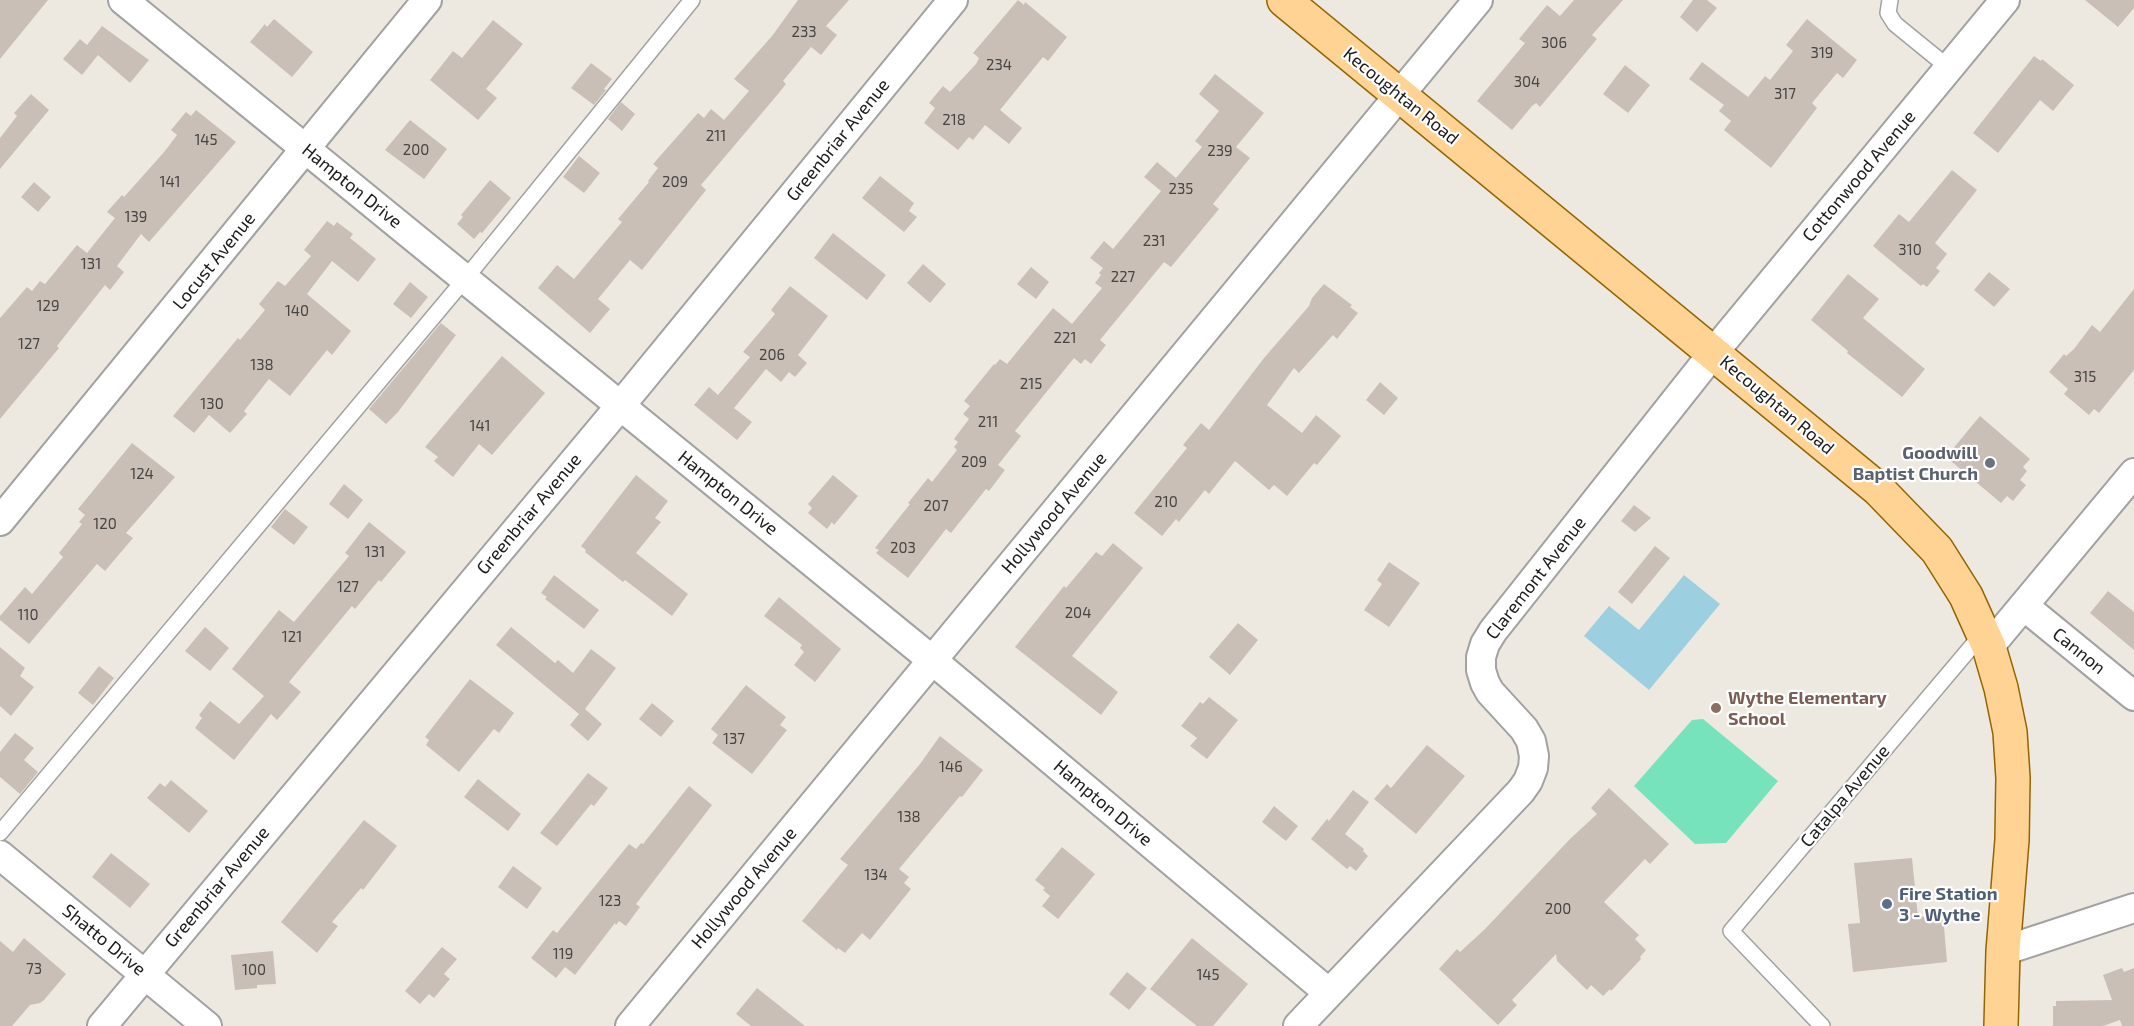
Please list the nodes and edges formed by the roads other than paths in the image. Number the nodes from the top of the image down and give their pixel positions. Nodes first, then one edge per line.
1 (123, 0) edge
2 (427, 0) edge
3 (692, 0) edge
4 (953, 0) edge
5 (1284, 0) edge
6 (1478, 0) edge
7 (1890, 0) edge
8 (2005, 0) edge
9 (1949, 68) junction
10 (1400, 94) junction
11 (306, 149) junction
12 (465, 279) junction
13 (1714, 352) junction
14 (621, 405) junction
15 (2134, 473) edge
16 (0, 520) edge
17 (2024, 606) junction
18 (1986, 640) junction
19 (932, 660) junction
20 (2134, 696) edge
21 (0, 833) edge
22 (0, 855) edge
23 (2134, 909) edge
24 (2003, 951) junction
25 (144, 973) junction
26 (1329, 993) junction
27 (102, 1026) edge
28 (207, 1026) edge
29 (630, 1026) edge
30 (1298, 1026) edge
31 (1822, 1026) edge
32 (2001, 1026) edge

1 - 11 street, Hampton Drive
2 - 11 street, Locust Avenue
3 - 12 lane
4 - 14 street, Greenbriar Avenue
5 - 10 main road, Kecoughtan Road
6 - 10 street, Hollywood Avenue
7 - 9 lane
8 - 9 street, Cottonwood Avenue
9 - 13 street, Cottonwood Avenue
10 - 13 main road, Kecoughtan Road
10 - 19 street, Hollywood Avenue
11 - 12 street, Hampton Drive
11 - 16 street, Locust Avenue
12 - 14 street, Hampton Drive
12 - 21 lane
13 - 18 main road, Kecoughtan Road
13 - 26 street, Claremont Avenue
14 - 19 street, Hampton Drive
14 - 25 street, Greenbriar Avenue
15 - 17 street, Catalpa Avenue
17 - 18 street, Catalpa Avenue
17 - 20 street, Cannon
18 - 24 main road, Kecoughtan Road
18 - 31 lane, Catalpa Avenue
19 - 26 street, Hampton Drive
19 - 29 street, Hollywood Avenue
22 - 25 street, Shatto Drive
23 - 24 street
24 - 32 main road, Kecoughtan Road
25 - 27 street, Greenbriar Avenue
25 - 28 street, Shatto Drive
26 - 30 street, Claremont Avenue

